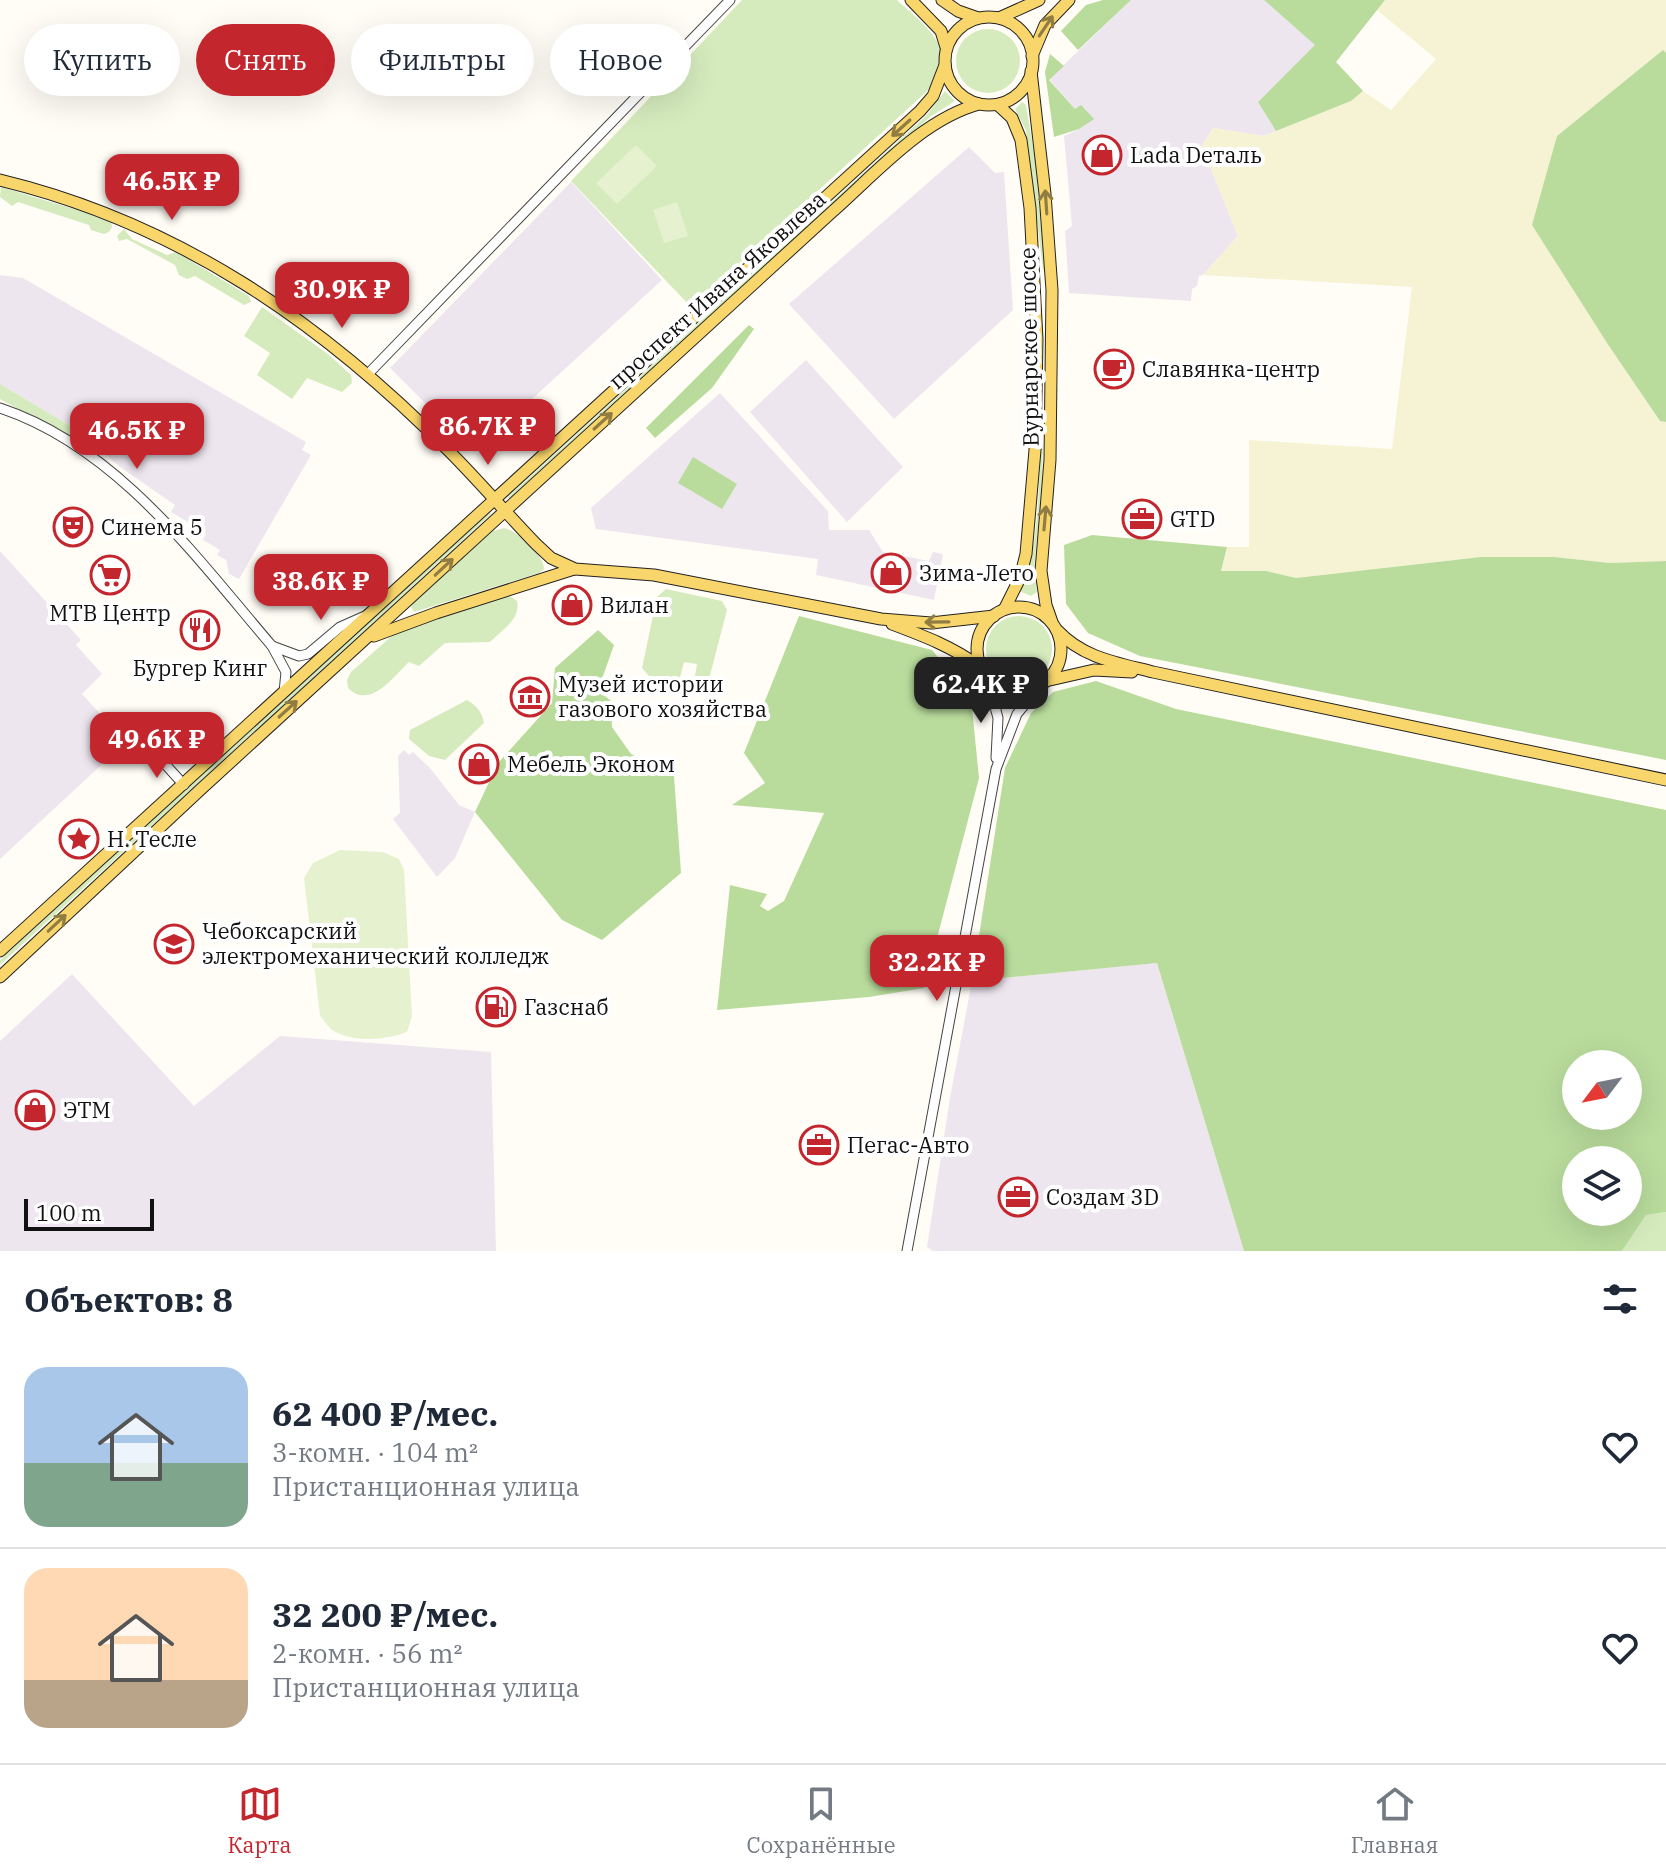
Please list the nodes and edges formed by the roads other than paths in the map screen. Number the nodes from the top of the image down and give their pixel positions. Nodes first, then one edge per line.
1 (730, 0) edge
2 (911, 0) edge
3 (942, 0) edge
4 (1039, 0) edge
5 (1069, 0) edge
6 (979, 18) junction
7 (999, 18) junction
8 (946, 49) junction
9 (1032, 57) junction
10 (945, 65) junction
11 (1031, 71) junction
12 (979, 104) junction
13 (998, 105) junction
14 (0, 180) edge
15 (1052, 290) junction
16 (1036, 291) junction
17 (368, 374) junction
18 (0, 408) edge
19 (1035, 439) junction
20 (1050, 440) junction
21 (494, 500) junction
22 (504, 511) junction
23 (575, 569) junction
24 (1005, 608) junction
25 (370, 614) junction
26 (994, 616) junction
27 (881, 619) junction
28 (1055, 626) junction
29 (366, 639) junction
30 (272, 646) junction
31 (1153, 672) junction
32 (984, 673) junction
33 (1044, 684) junction
34 (283, 693) junction
35 (155, 753) dead end
36 (996, 769) junction
37 (1666, 780) edge
38 (184, 785) junction
39 (0, 951) edge
40 (0, 977) edge
41 (907, 1251) edge

1 - 17 street
2 - 8 main road
3 - 6 main road
4 - 7 main road
9 -> 5 main road
6 - 7 main road
6 - 8 main road
7 - 9 main road
8 - 10 main road
9 - 11 main road
10 - 12 main road
10 -> 21 main road, проспект Ивана Яковлева
11 - 13 main road
15 -> 11 main road, Вурнарское шоссе
12 - 13 main road
22 -> 12 main road, проспект Ивана Яковлева
13 - 16 main road, Вурнарское шоссе
14 - 17 main road
15 - 16 main road
15 - 20 main road, Вурнарское шоссе
16 - 19 main road, Вурнарское шоссе
17 - 21 main road
18 - 30 street
19 - 20 main road
19 - 24 main road, Вурнарское шоссе
28 -> 20 main road, Вурнарское шоссе
21 - 22 main road
21 - 25 main road, проспект Ивана Яковлева
22 - 23 main road
29 -> 22 main road, проспект Ивана Яковлева
23 - 27 main road
23 - 29 main road
24 - 26 main road
24 - 28 main road
25 - 30 street
25 - 34 main road, проспект Ивана Яковлева
26 -> 27 main road
26 - 32 main road
27 - 32 main road
28 - 31 main road
28 - 33 main road
40 -> 29 main road, проспект Ивана Яковлева
30 - 34 street
31 - 33 main road
31 - 37 main road
32 - 33 main road
32 - 36 street
33 - 36 street
34 - 38 main road, проспект Ивана Яковлева
35 - 38 street
36 - 41 street
38 - 39 main road, проспект Ивана Яковлева

